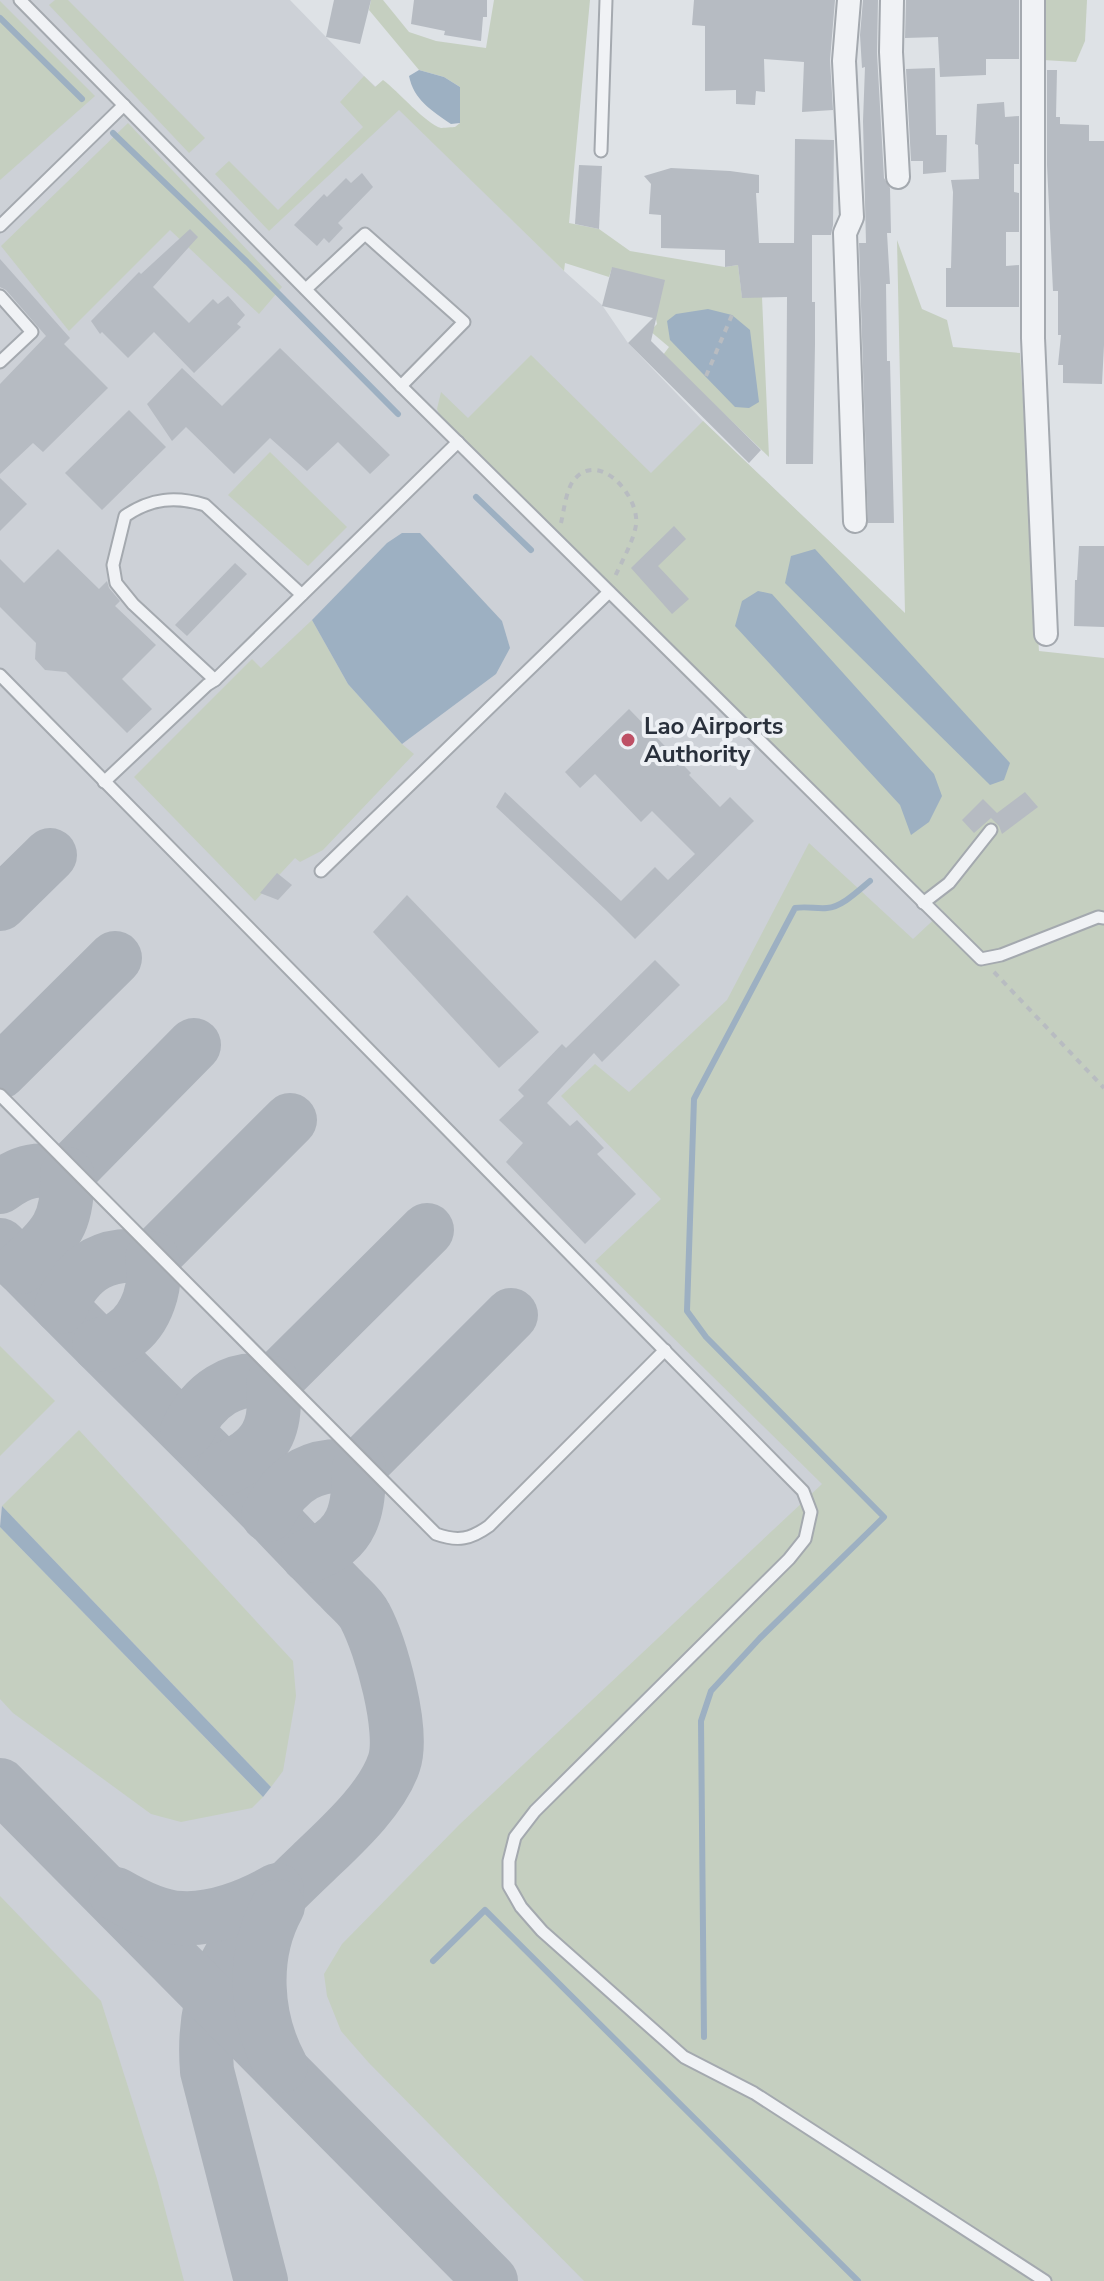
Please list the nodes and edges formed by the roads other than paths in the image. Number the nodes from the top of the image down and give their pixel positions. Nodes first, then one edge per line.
1 (20, 0) edge
2 (606, 0) edge
3 (849, 0) edge
4 (892, 0) edge
5 (1033, 0) edge
6 (124, 105) junction
7 (601, 151) dead end
8 (898, 177) dead end
9 (0, 226) edge
10 (306, 289) junction
11 (0, 296) edge
12 (0, 362) edge
13 (401, 386) junction
14 (458, 442) junction
15 (855, 521) dead end
16 (609, 592) junction
17 (302, 595) junction
18 (1046, 634) dead end
19 (0, 675) edge
20 (215, 680) junction
21 (104, 782) junction
22 (991, 830) dead end
23 (321, 871) dead end
24 (923, 903) junction
25 (1104, 918) edge
26 (0, 1095) edge
27 (665, 1350) junction
28 (1045, 2281) edge

1 - 6 lane
2 - 7 lane
3 - 15 street
4 - 8 street
5 - 18 street
6 - 9 lane
6 - 10 lane
10 - 13 lane
10 - 13 lane
11 - 12 lane
13 - 14 lane
14 - 16 lane
14 - 17 lane
16 - 23 lane
16 - 24 lane
17 - 20 lane
17 - 20 lane
19 - 21 lane
20 - 21 lane
21 - 27 lane
22 - 24 lane
24 - 25 lane
26 - 27 lane
27 - 28 lane

